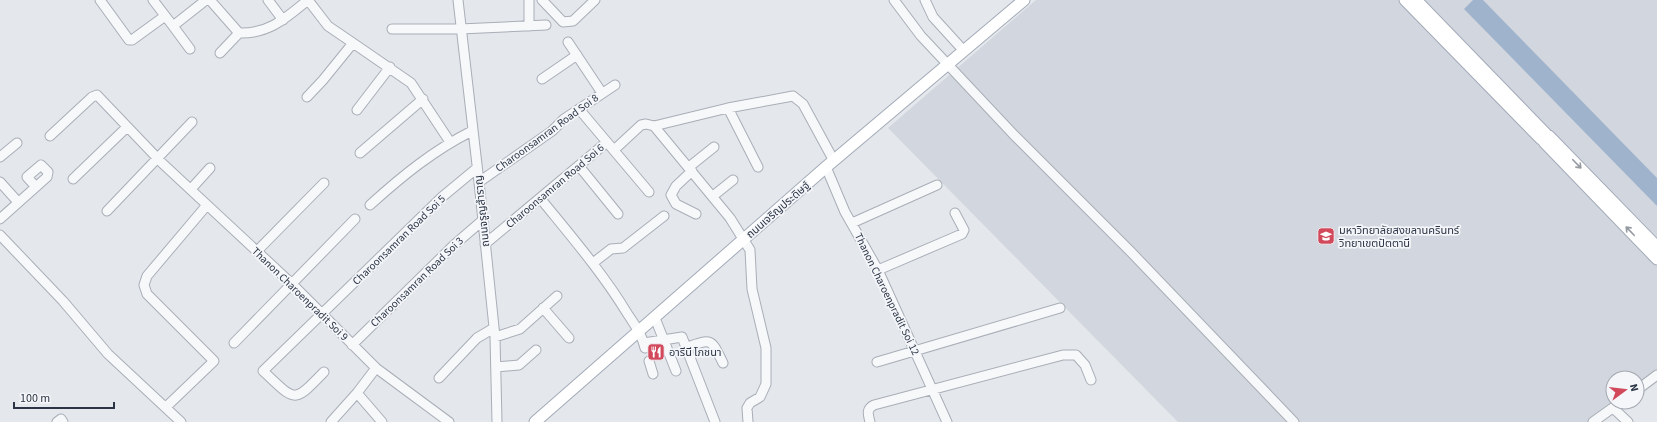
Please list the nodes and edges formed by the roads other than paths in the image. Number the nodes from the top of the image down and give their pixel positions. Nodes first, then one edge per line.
1 (100, 0) edge
2 (153, 0) edge
3 (206, 0) edge
4 (210, 0) edge
5 (268, 0) edge
6 (308, 0) edge
7 (458, 0) edge
8 (529, 0) edge
9 (542, 0) edge
10 (595, 0) edge
11 (894, 0) edge
12 (925, 0) edge
13 (1405, 0) edge
14 (1416, 0) edge
15 (1019, 2) edge
16 (165, 16) junction
17 (283, 20) junction
18 (546, 25) dead end
19 (173, 26) junction
20 (529, 26) junction
21 (392, 29) dead end
22 (460, 29) junction
23 (238, 33) junction
24 (568, 42) dead end
25 (353, 43) junction
26 (190, 48) dead end
27 (964, 51) junction
28 (220, 53) dead end
29 (577, 55) junction
30 (948, 64) junction
31 (390, 67) junction
32 (542, 79) dead end
33 (615, 86) dead end
34 (602, 94) junction
35 (307, 97) dead end
36 (423, 99) junction
37 (728, 108) junction
38 (579, 109) junction
39 (357, 110) dead end
40 (192, 122) dead end
41 (654, 126) junction
42 (126, 128) junction
43 (472, 131) junction
44 (50, 136) dead end
45 (1545, 138) junction
46 (450, 142) junction
47 (608, 142) junction
48 (17, 143) dead end
49 (714, 147) dead end
50 (614, 150) junction
51 (360, 153) dead end
52 (0, 157) edge
53 (157, 158) junction
54 (830, 164) junction
55 (579, 166) junction
56 (758, 167) dead end
57 (210, 168) dead end
58 (477, 168) junction
59 (691, 169) junction
60 (73, 179) dead end
61 (733, 180) dead end
62 (0, 182) edge
63 (479, 182) junction
64 (324, 184) dead end
65 (937, 185) dead end
66 (36, 187) dead end
67 (190, 189) junction
68 (650, 192) dead end
69 (713, 196) junction
70 (540, 198) junction
71 (18, 202) junction
72 (207, 205) junction
73 (370, 205) dead end
74 (107, 212) dead end
75 (955, 213) dead end
76 (618, 214) dead end
77 (696, 214) dead end
78 (664, 216) dead end
79 (0, 219) edge
80 (355, 219) dead end
81 (483, 220) junction
82 (852, 223) junction
83 (0, 235) edge
84 (744, 239) junction
85 (485, 244) junction
86 (1657, 247) edge
87 (257, 251) junction
88 (1657, 260) edge
89 (593, 263) junction
90 (878, 270) junction
91 (291, 283) junction
92 (558, 296) dead end
93 (543, 308) junction
94 (1060, 308) dead end
95 (322, 315) junction
96 (655, 318) junction
97 (639, 332) junction
98 (494, 333) junction
99 (569, 338) dead end
100 (663, 339) junction
101 (234, 343) dead end
102 (352, 345) junction
103 (688, 347) junction
104 (536, 350) dead end
105 (916, 352) junction
106 (649, 361) dead end
107 (877, 362) dead end
108 (723, 363) dead end
109 (496, 367) junction
110 (376, 368) junction
111 (676, 371) dead end
112 (324, 372) dead end
113 (653, 374) dead end
114 (1654, 377) edge
115 (439, 378) dead end
116 (1091, 380) dead end
117 (1645, 384) edge
118 (1657, 387) edge
119 (934, 390) junction
120 (357, 393) junction
121 (166, 407) junction
122 (1610, 410) edge
123 (1620, 410) edge
124 (541, 420) edge
125 (57, 422) edge
126 (63, 422) edge
127 (181, 422) edge
128 (331, 422) edge
129 (382, 422) edge
130 (449, 422) edge
131 (497, 422) edge
132 (715, 422) edge
133 (748, 422) edge
134 (870, 422) edge
135 (947, 422) edge
136 (1294, 422) edge
137 (1593, 422) edge
138 (1628, 422) edge

1 - 16 street
2 - 16 street
3 - 19 street
4 - 23 street
5 - 17 street
6 - 17 street
6 - 25 street
7 - 22 street, ถนนจรูญสำราญ
8 - 20 street
9 - 10 street
11 - 30 street
12 - 27 street
13 - 45 main road
14 - 45 main road
15 - 27 main road, ถนนเจริญประดิษฐ์
16 - 19 street
17 - 23 street
18 - 20 street
19 - 26 street
20 - 22 street
21 - 22 street
22 - 43 street, ถนนจรูญสำราญ
23 - 28 street
24 - 29 street
25 - 31 street
25 - 35 street
27 - 30 main road, ถนนเจริญประดิษฐ์
29 - 32 street
29 - 34 street
30 - 54 main road, ถนนเจริญประดิษฐ์
30 - 136 street
31 - 36 street
31 - 39 street
33 - 34 street, Charoonsamran Road Soi 8
34 - 38 street, Charoonsamran Road Soi 8
36 - 46 street
36 - 51 street
37 - 41 street, Thanon Charoenpradit Soi 12
37 - 54 street, Thanon Charoenpradit Soi 12
37 - 56 street
38 - 47 street
38 - 63 street, Charoonsamran Road Soi 8
40 - 53 street
41 - 50 street, Thanon Charoenpradit Soi 12
41 - 59 street
42 - 44 street, Thanon Charoenpradit Soi 9
42 - 53 street, Thanon Charoenpradit Soi 9
42 - 60 street
43 - 46 street
43 - 58 street, ถนนจรูญสำราญ
45 -> 86 main road
88 -> 45 main road
46 - 73 street
47 - 50 street
47 - 55 street, Charoonsamran Road Soi 6
48 - 52 street
49 - 59 street
50 - 68 street
53 - 67 street, Thanon Charoenpradit Soi 9
53 - 74 street
54 - 82 street, Thanon Charoenpradit Soi 12
54 - 84 main road, ถนนเจริญประดิษฐ์
55 - 70 street, Charoonsamran Road Soi 6
55 - 76 street
57 - 67 street
58 - 63 street, ถนนจรูญสำราญ
58 - 95 street, Charoonsamran Road Soi 5
59 - 69 street
59 - 77 street
61 - 69 street
62 - 71 street
63 - 81 street, ถนนจรูญสำราญ
64 - 87 street
65 - 82 street
66 - 71 street
67 - 72 street, Thanon Charoenpradit Soi 9
69 - 84 street
70 - 85 street, Charoonsamran Road Soi 6
70 - 89 street
71 - 79 street
72 - 87 street, Thanon Charoenpradit Soi 9
72 - 121 street
75 - 90 street
78 - 89 street
80 - 91 street
81 - 85 street, ถนนจรูญสำราญ
81 - 102 street, Charoonsamran Road Soi 3
82 - 90 street, Thanon Charoenpradit Soi 12
83 - 121 street
84 - 96 main road, ถนนเจริญประดิษฐ์
84 - 133 street
85 - 98 street, ถนนจรูญสำราญ
87 - 91 street, Thanon Charoenpradit Soi 9
89 - 97 street
90 - 105 street, Thanon Charoenpradit Soi 12
91 - 95 street, Thanon Charoenpradit Soi 9
91 - 101 street
92 - 93 street
93 - 98 street
93 - 99 street
94 - 105 street
95 - 102 street, Thanon Charoenpradit Soi 9
95 - 112 street, Charoonsamran Road Soi 5
96 - 97 main road, ถนนเจริญประดิษฐ์
96 - 100 street
97 - 100 street
97 - 124 main road, ถนนเจริญประดิษฐ์
98 - 109 street, ถนนจรูญสำราญ
98 - 115 street
100 - 103 street
100 - 111 street
102 - 110 street, Thanon Charoenpradit Soi 9
103 - 108 street
103 - 132 street
104 - 109 street
105 - 107 street
105 - 119 street, Thanon Charoenpradit Soi 12
106 - 113 street
109 - 131 street, ถนนจรูญสำราญ
110 - 120 street
110 - 130 street, Thanon Charoenpradit Soi 9
114 - 117 street
114 - 118 street
116 - 119 street
119 - 134 street
119 - 135 street, Thanon Charoenpradit Soi 12
120 - 128 street
120 - 129 street
121 - 127 street
122 - 137 street
123 - 138 street
125 - 126 street

